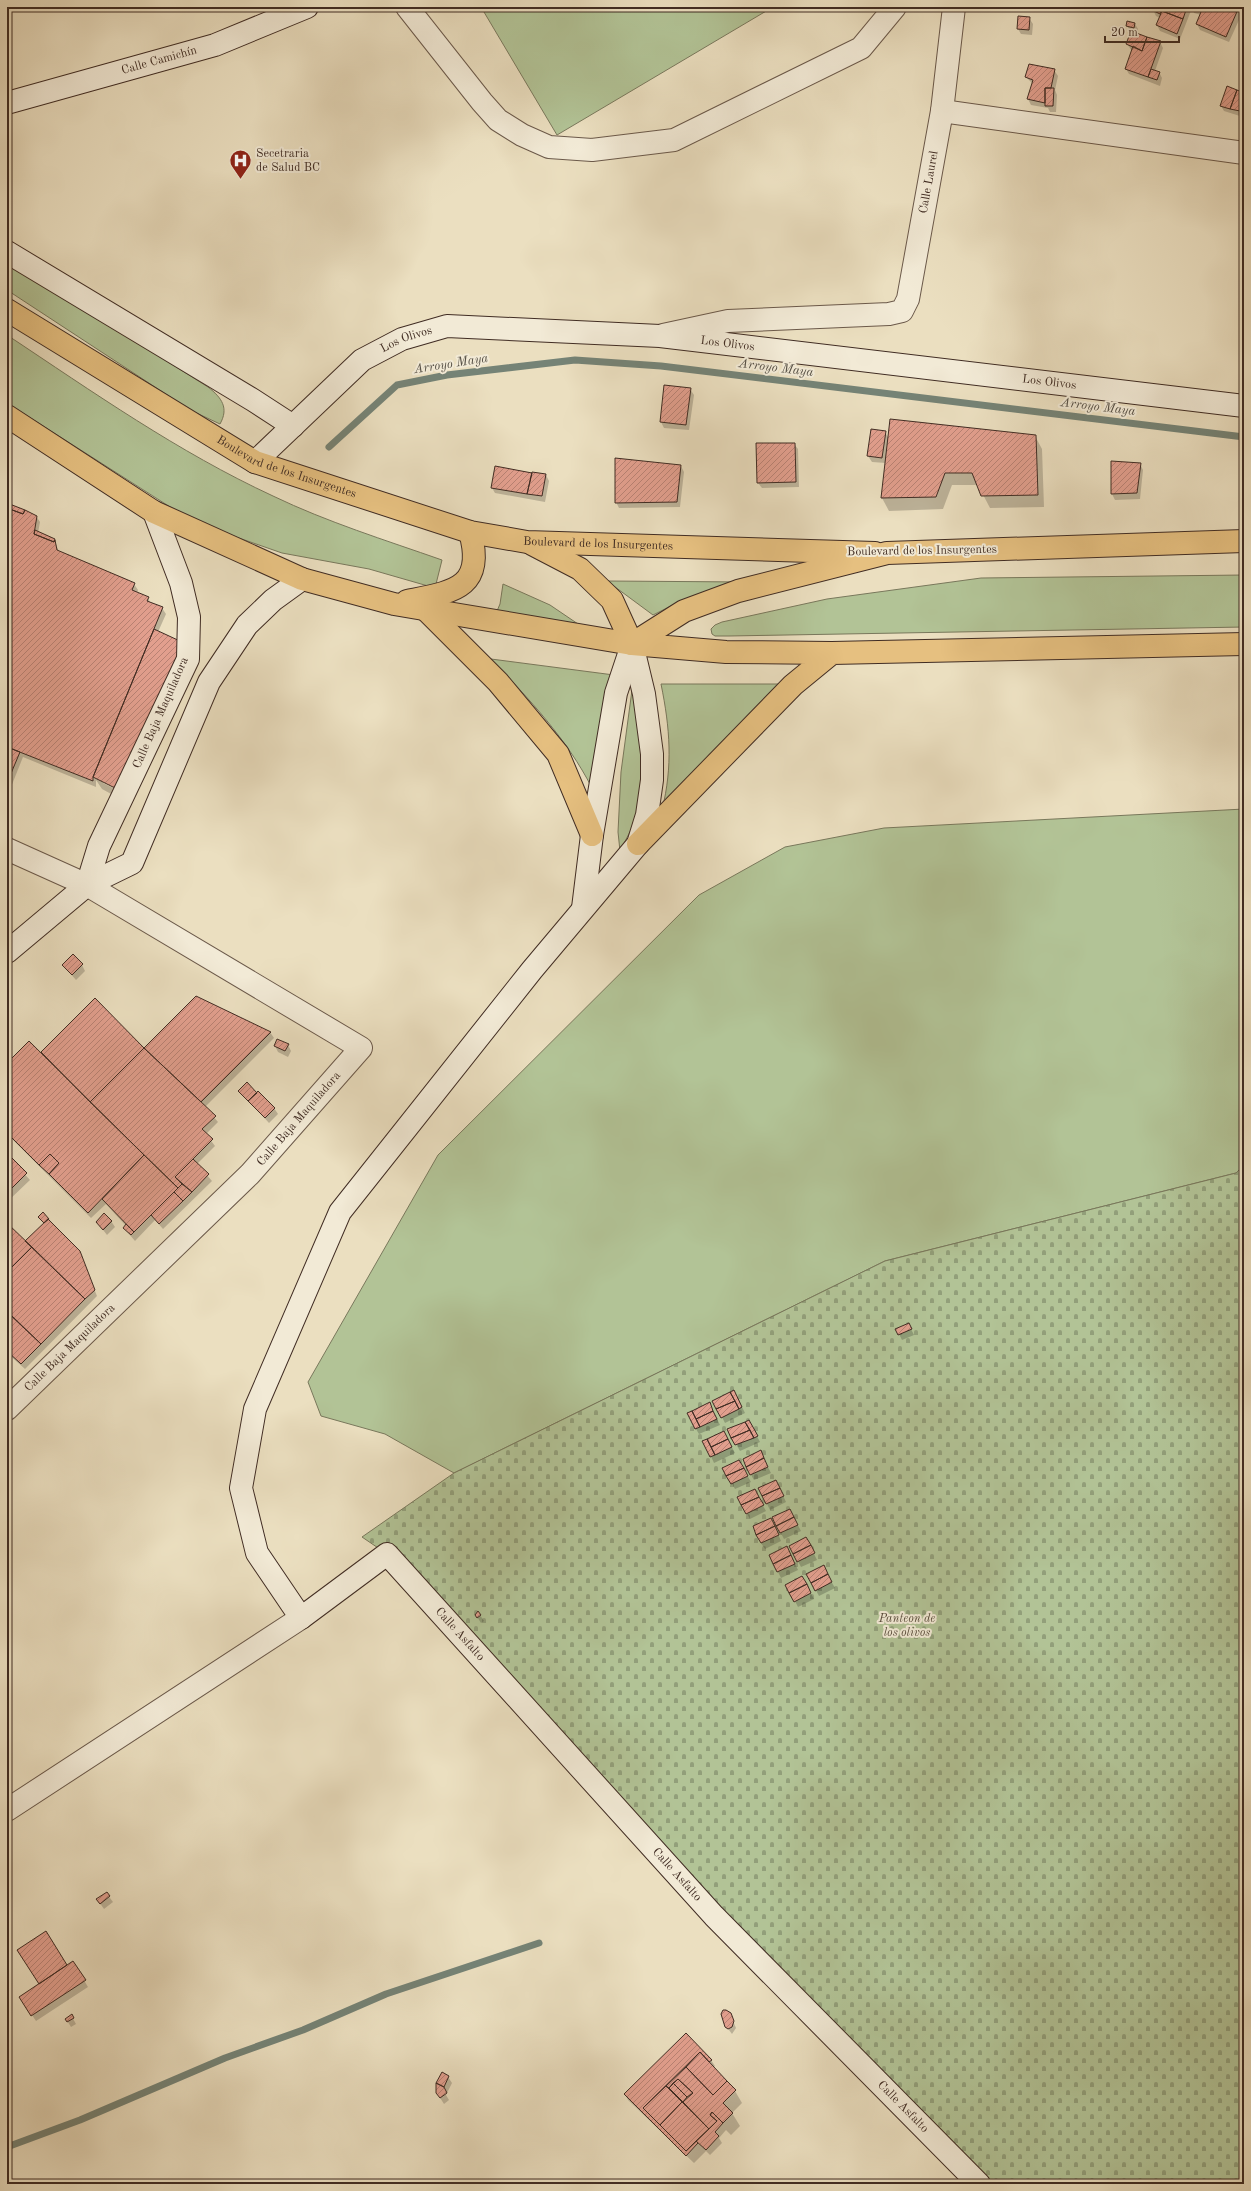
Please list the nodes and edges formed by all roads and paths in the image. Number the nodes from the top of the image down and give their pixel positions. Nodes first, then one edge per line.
1 (307, 7) edge
2 (407, 7) edge
3 (895, 7) edge
4 (954, 7) edge
5 (7, 103) edge
6 (942, 111) junction
7 (1244, 153) edge
8 (7, 252) edge
9 (7, 310) edge
10 (660, 336) junction
11 (1244, 406) edge
12 (7, 416) edge
13 (293, 426) junction
14 (255, 462) junction
15 (154, 512) junction
16 (470, 532) junction
17 (1244, 541) edge
18 (528, 542) junction
19 (887, 554) junction
20 (302, 579) junction
21 (394, 604) junction
22 (425, 609) junction
23 (632, 644) junction
24 (1244, 644) edge
25 (832, 653) junction
26 (592, 835) junction
27 (638, 844) junction
28 (7, 849) edge
29 (87, 885) junction
30 (583, 908) junction
31 (7, 952) edge
32 (7, 1409) edge
33 (301, 1618) junction
34 (7, 1810) edge
35 (979, 2184) edge

1 - 5 street, Calle Camichín
2 - 3 street
4 - 6 street
6 - 7 street
6 - 10 street, Calle Laurel
8 - 13 street
9 - 14 main road, Boulevard de los Insurgentes
10 - 11 street, Los Olivos
10 - 13 street, Los Olivos
12 - 15 main road
13 - 14 street, Los Olivos
14 - 16 main road, Boulevard de los Insurgentes
15 - 20 main road
15 - 29 street, Calle Baja Maquiladora
16 - 18 main road, Boulevard de los Insurgentes
16 - 21 main road
17 - 19 main road, Boulevard de los Insurgentes
18 - 19 main road, Boulevard de los Insurgentes
18 - 23 main road
19 - 23 main road
20 - 21 main road
20 - 29 street
21 - 22 main road
22 - 23 main road
22 - 26 main road
23 - 25 main road
23 - 26 street
23 - 27 street
24 - 25 main road
25 - 27 main road
26 - 30 street
27 - 30 street
28 - 29 street, Calle Baja Maquiladora
29 - 31 street
29 - 32 street, Calle Baja Maquiladora
30 - 33 street
33 - 34 street
33 - 35 street, Calle Asfalto

